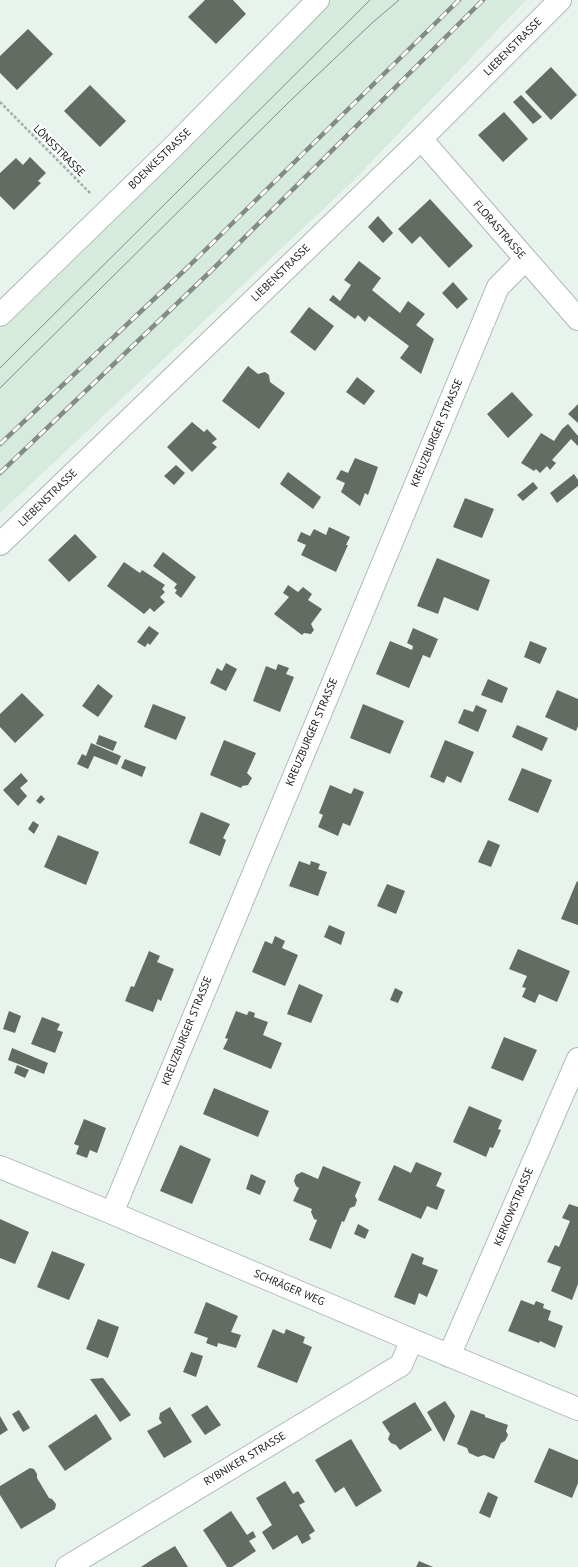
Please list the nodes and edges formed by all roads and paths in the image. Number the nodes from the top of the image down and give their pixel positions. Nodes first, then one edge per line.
1 (318, 0) edge
2 (560, 0) edge
3 (0, 102) edge
4 (421, 139) junction
5 (107, 210) junction
6 (525, 260) junction
7 (0, 316) edge
8 (578, 319) edge
9 (0, 544) edge
10 (578, 1059) edge
11 (0, 1167) edge
12 (112, 1212) junction
13 (412, 1340) junction
14 (449, 1356) junction
15 (578, 1409) edge
16 (67, 1567) edge

1 - 5 street, BOENKESTRASSE
2 - 4 street, LIEBENSTRASSE
3 - 5 path, LÖNSSTRASSE
4 - 6 street, FLORASTRASSE
4 - 9 street, LIEBENSTRASSE
5 - 7 street, BOENKESTRASSE
6 - 8 street, FLORASTRASSE
6 - 12 street, KREUZBURGER STRASSE
10 - 14 street, KERKOWSTRASSE
11 - 12 street, SCHRÄGER WEG
12 - 13 street, SCHRÄGER WEG
13 - 14 street, SCHRÄGER WEG
13 - 16 street, RYBNIKER STRASSE
14 - 15 street, SCHRÄGER WEG

